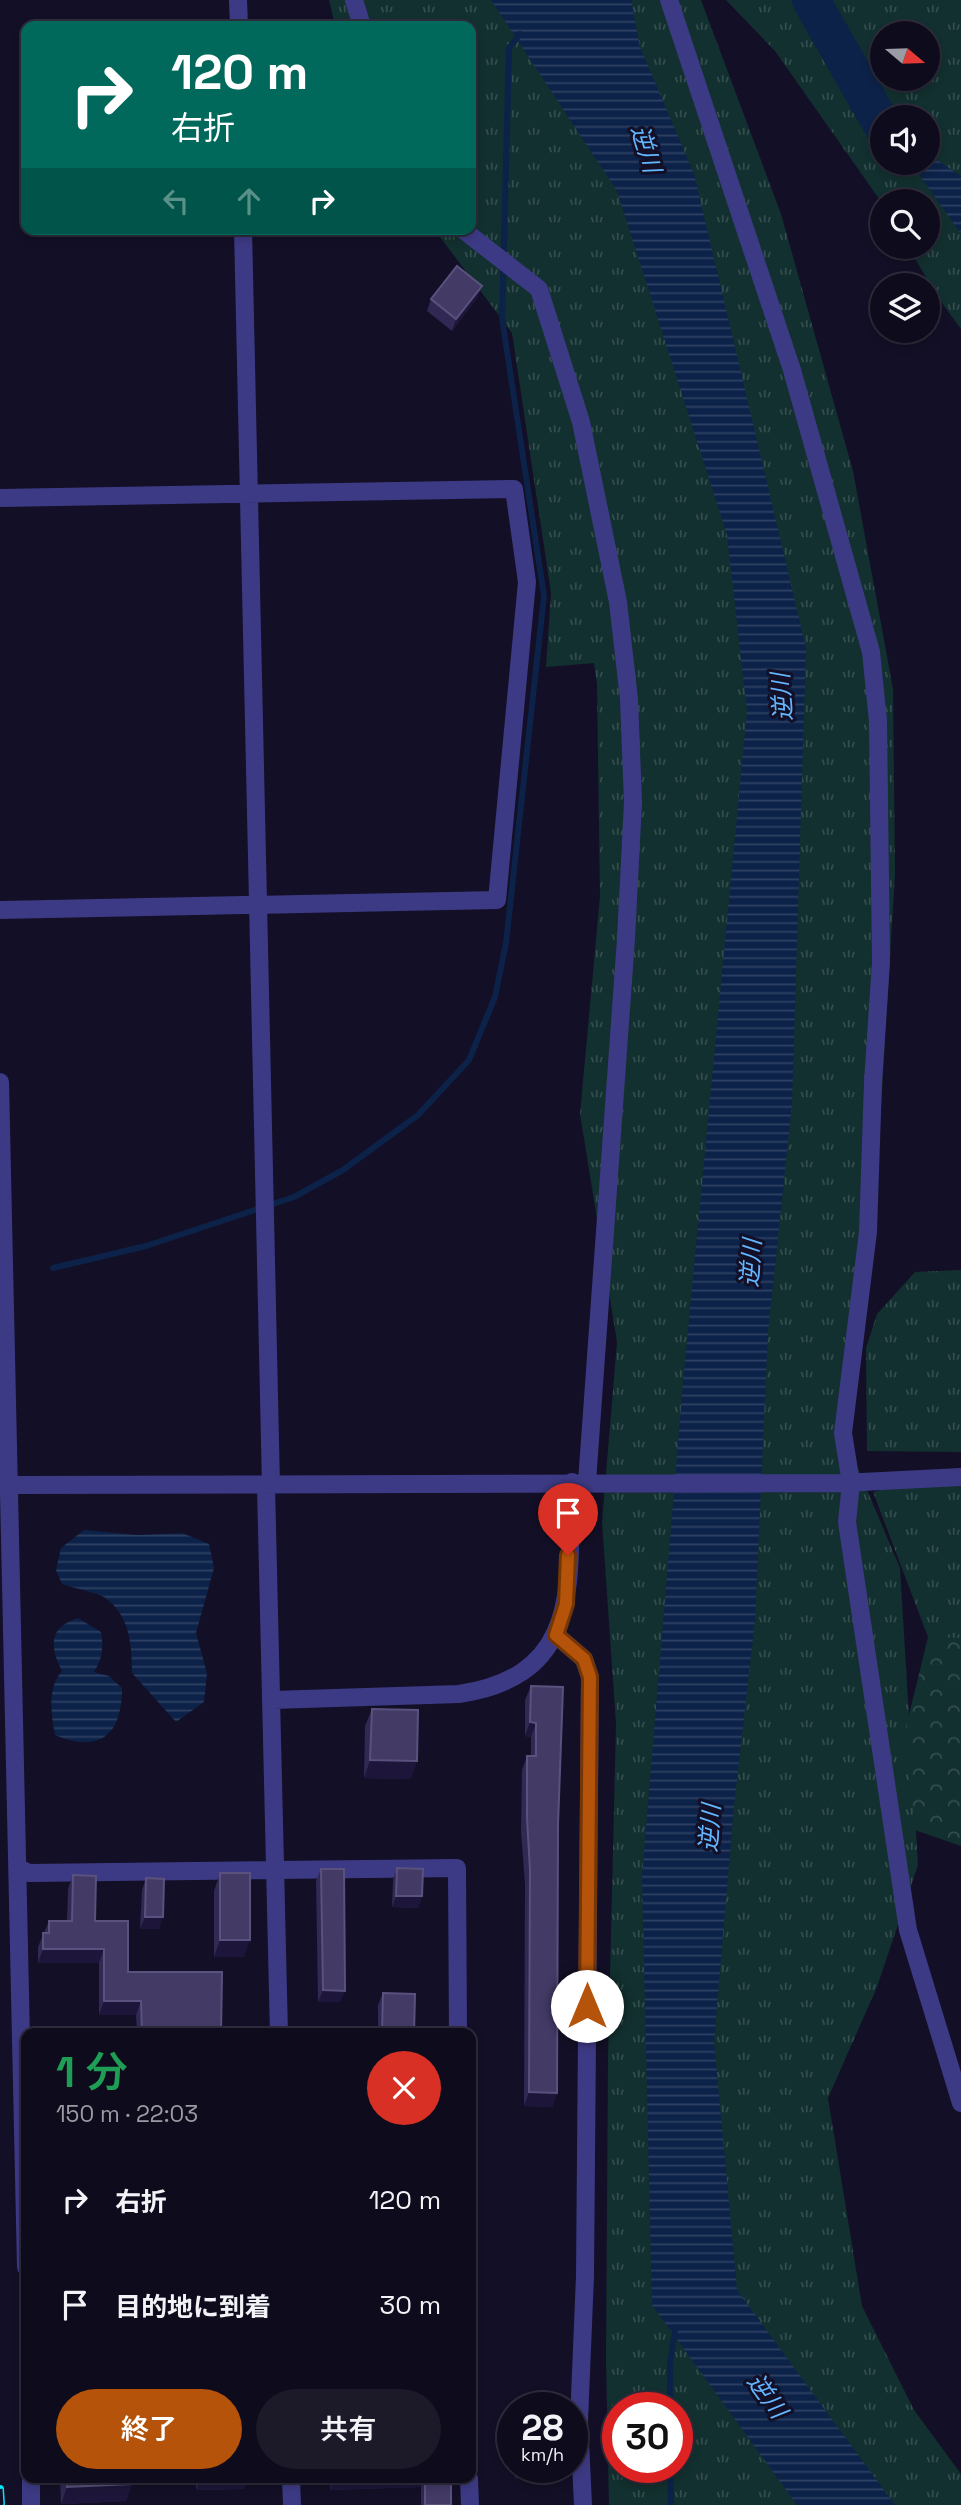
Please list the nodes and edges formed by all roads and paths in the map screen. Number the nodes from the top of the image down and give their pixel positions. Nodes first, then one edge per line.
1 (238, 0) edge
2 (354, 0) edge
3 (670, 0) edge
4 (239, 21) edge
5 (360, 21) edge
6 (243, 235) edge
7 (470, 235) edge
8 (249, 495) junction
9 (0, 498) edge
10 (258, 906) junction
11 (0, 910) edge
12 (0, 1082) edge
13 (2, 1274) edge
14 (961, 1477) edge
15 (586, 1482) junction
16 (852, 1482) junction
17 (10, 1485) junction
18 (269, 1486) junction
19 (556, 1635) junction
20 (273, 1700) junction
21 (18, 1868) junction
22 (275, 1870) junction
23 (21, 2028) edge
24 (279, 2028) edge
25 (458, 2028) edge
26 (961, 2103) edge
27 (30, 2483) edge
28 (291, 2483) edge
29 (469, 2483) edge
30 (31, 2505) edge
31 (292, 2505) edge
32 (470, 2505) edge
33 (583, 2505) edge

1 - 4 street
2 - 5 street
3 - 16 street
6 - 8 street
7 - 15 street
8 - 9 street
8 - 10 street
8 - 10 street
10 - 11 street
10 - 18 street
12 - 13 street
13 - 17 street
14 - 16 street
15 - 16 street
15 - 18 street
15 - 19 street
16 - 26 street
17 - 18 street
17 - 21 street
18 - 20 street
19 - 20 street
19 - 33 street
20 - 22 street
21 - 22 street
21 - 23 street
22 - 24 street
22 - 25 street
27 - 30 street
28 - 31 street
29 - 32 street

